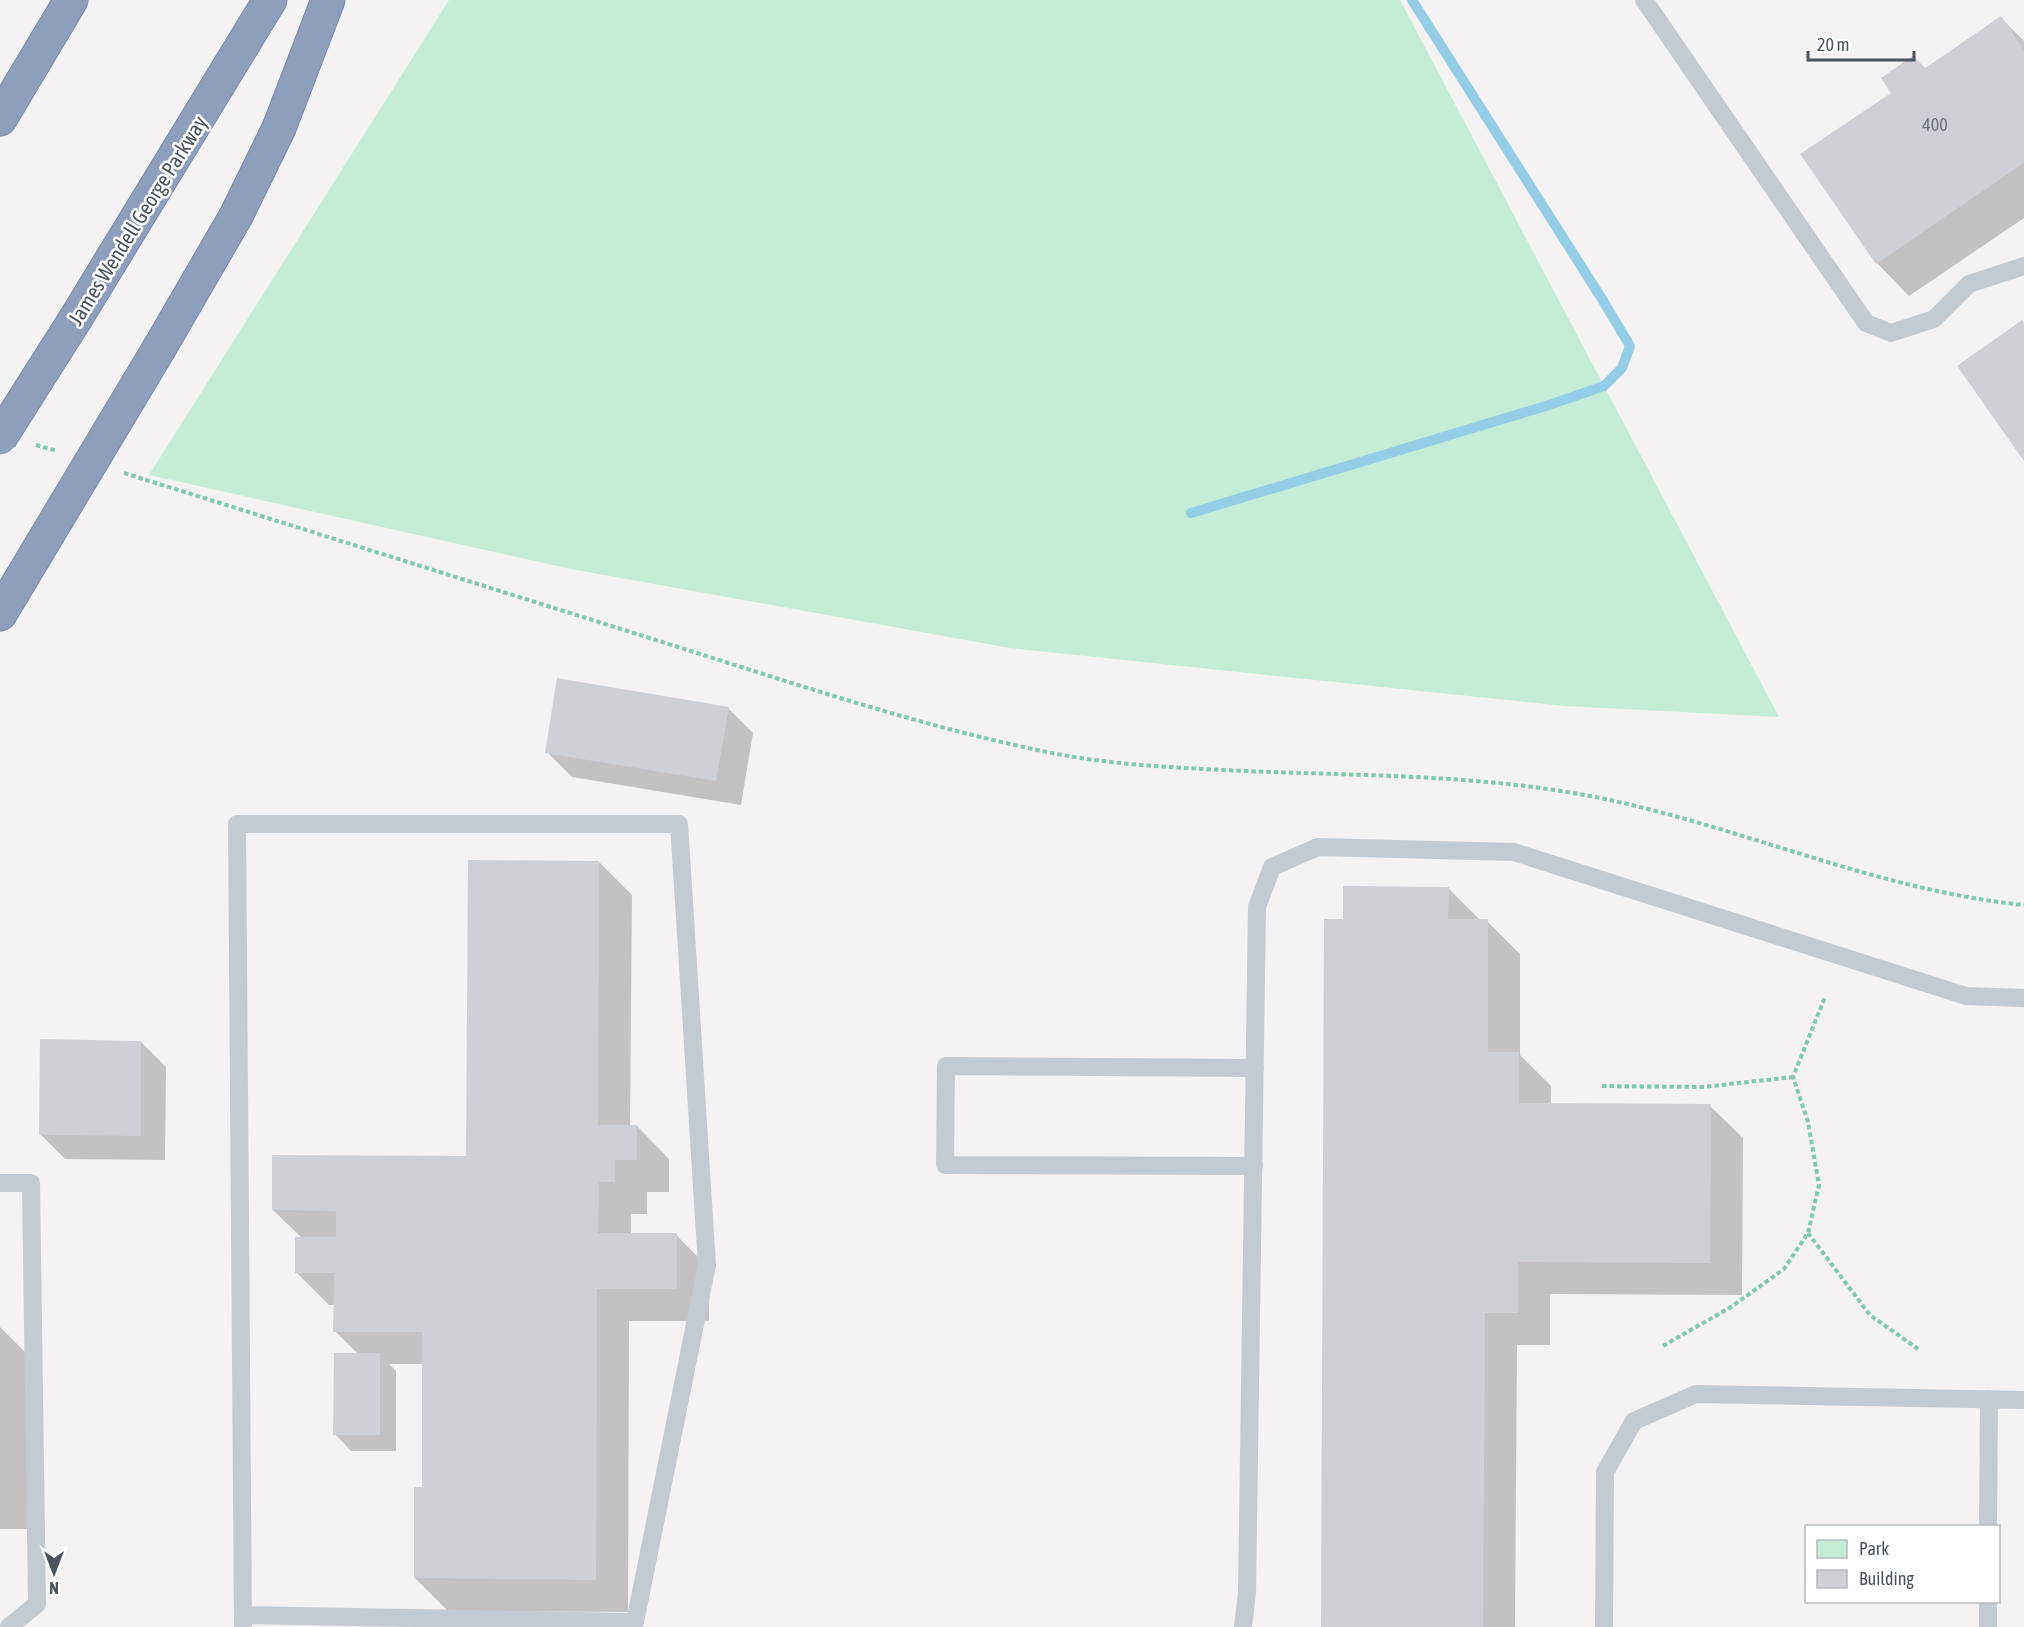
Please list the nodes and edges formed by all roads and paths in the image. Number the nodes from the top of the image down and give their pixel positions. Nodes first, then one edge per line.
1 (71, 0) edge
2 (270, 0) edge
3 (328, 0) edge
4 (1644, 0) edge
5 (0, 119) edge
6 (2024, 266) edge
7 (0, 438) edge
8 (34, 444) dead end
9 (68, 455) dead end
10 (113, 469) dead end
11 (6, 604) edge
12 (2024, 905) edge
13 (1825, 997) dead end
14 (2024, 998) edge
15 (1255, 1068) junction
16 (1793, 1077) junction
17 (1602, 1086) dead end
18 (1254, 1166) junction
19 (0, 1183) edge
20 (1808, 1233) junction
21 (1663, 1346) dead end
22 (1918, 1349) dead end
23 (1989, 1399) junction
24 (2024, 1400) edge
25 (1988, 1525) edge
26 (1988, 1603) edge
27 (243, 1621) edge
28 (9, 1627) edge
29 (1243, 1627) edge
30 (1604, 1627) edge
31 (1988, 1627) edge

1 - 5 highway
2 - 7 highway, James Wendell George Parkway, bridge
3 - 11 highway, bridge
4 - 6 lane
8 - 9 path
10 - 12 path
13 - 16 path
14 - 15 lane
15 - 18 lane
15 - 18 lane
16 - 17 path
16 - 20 path
18 - 29 lane
19 - 28 lane
20 - 21 path
20 - 22 path
23 - 24 lane
23 - 25 lane
23 - 30 lane
26 - 31 lane
27 - 27 lane

